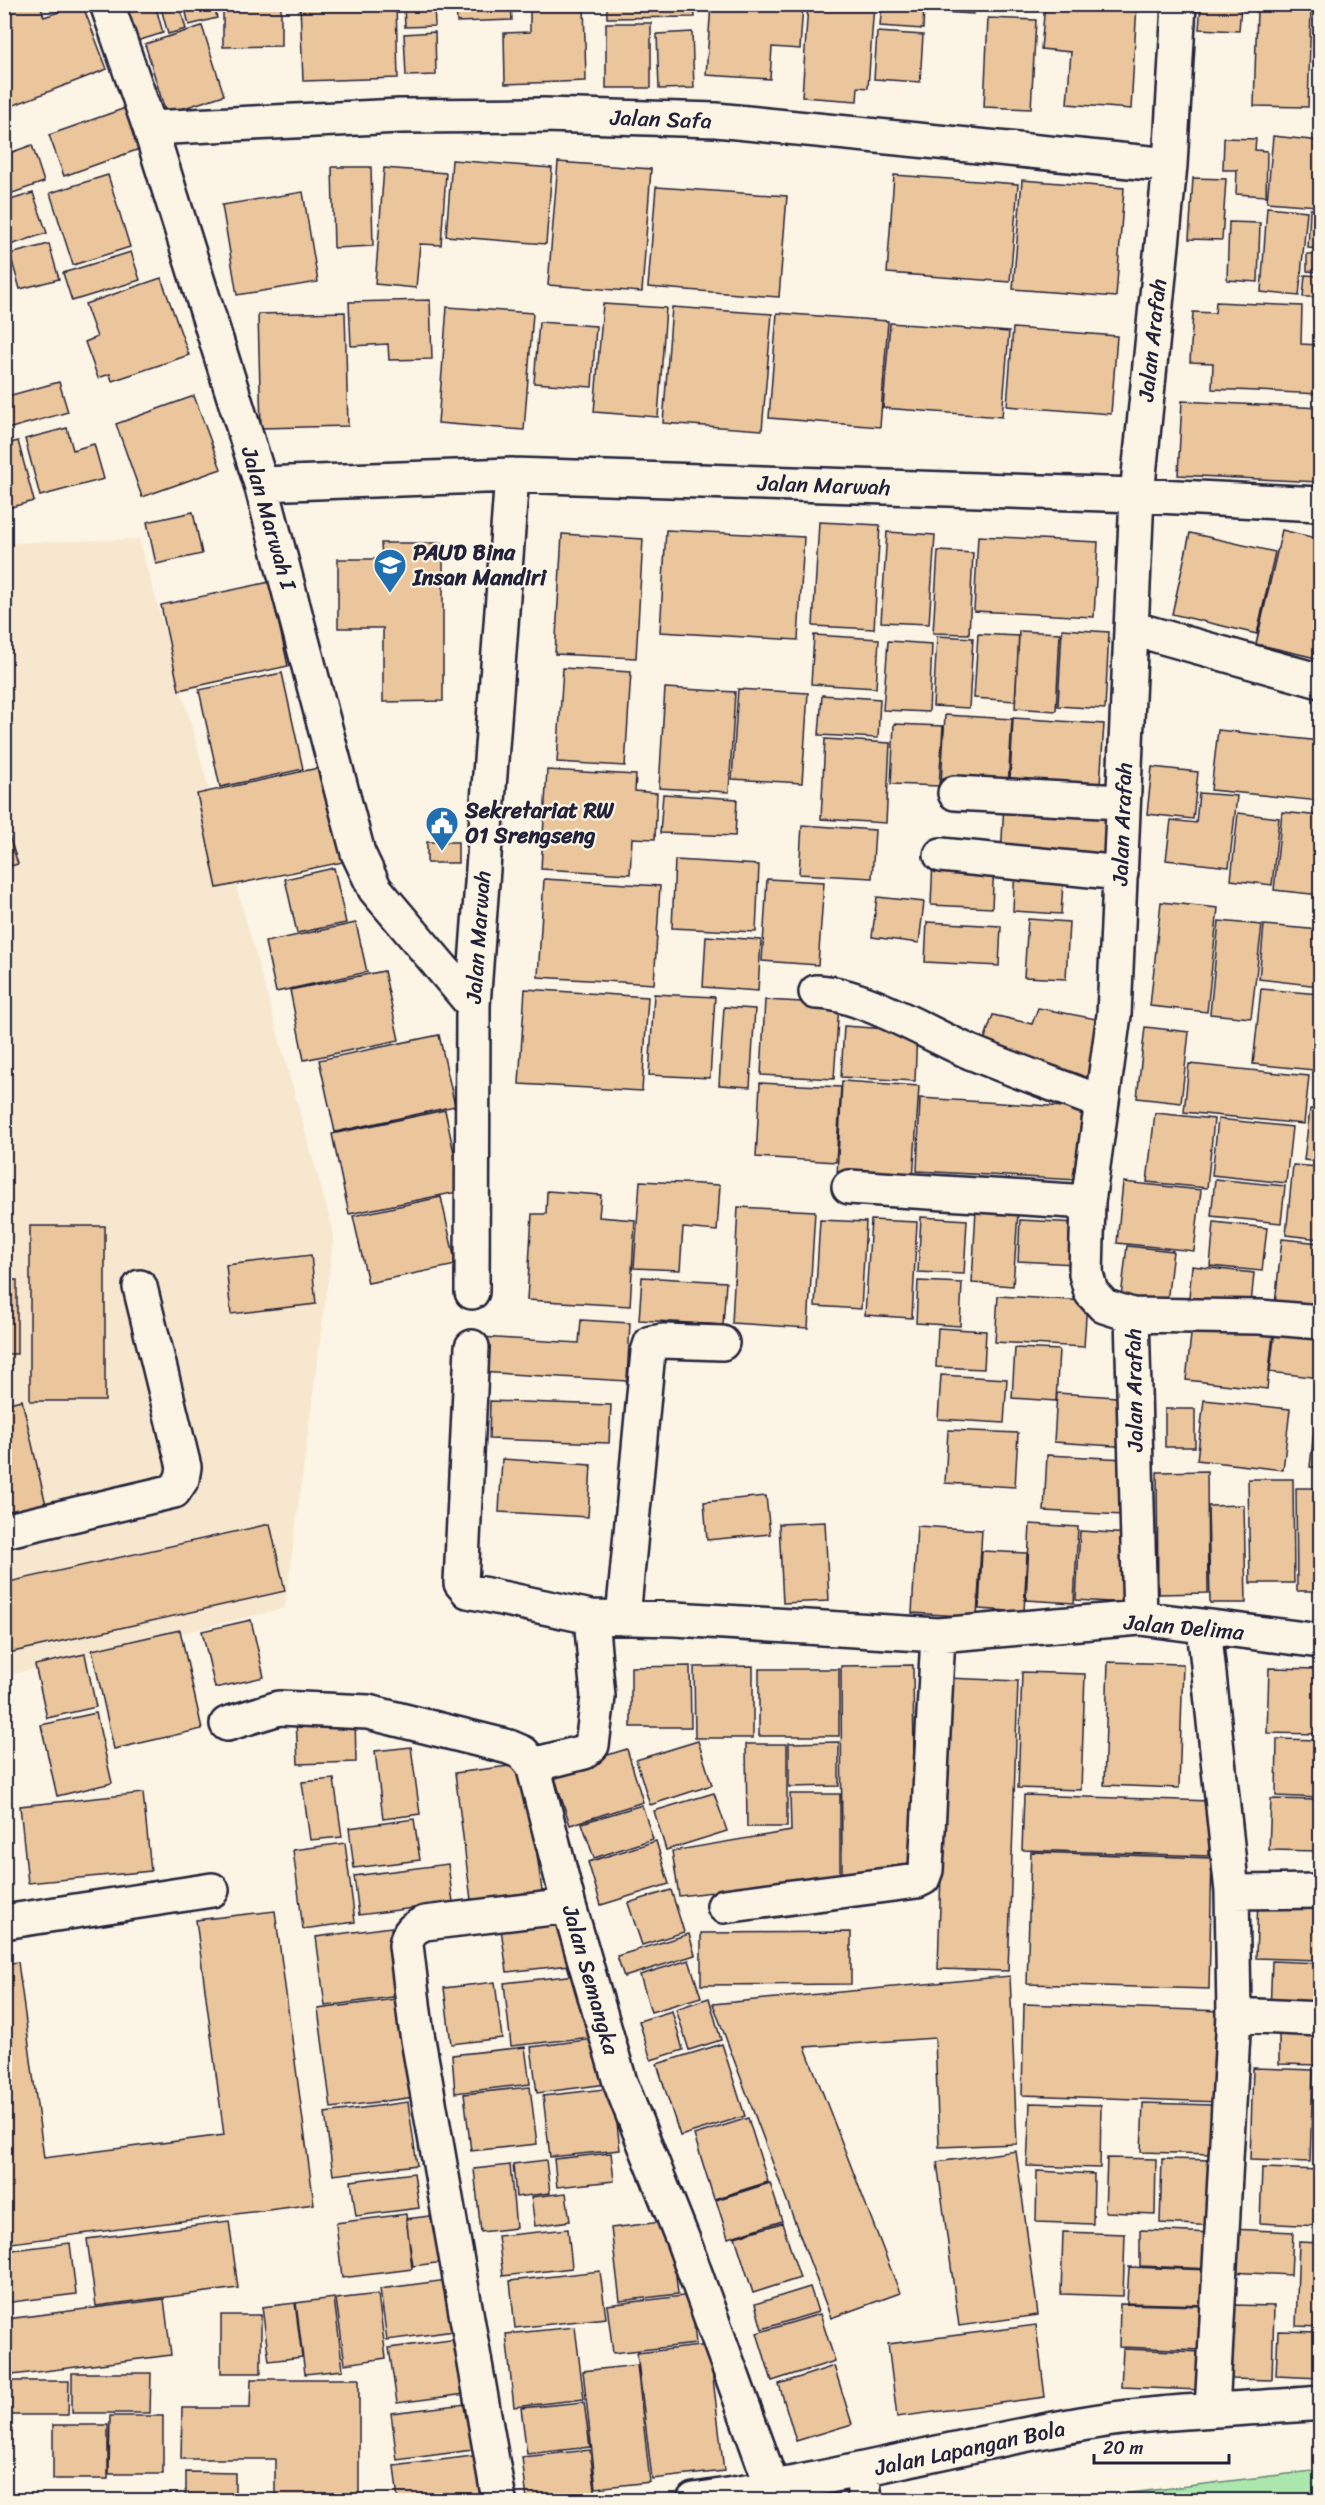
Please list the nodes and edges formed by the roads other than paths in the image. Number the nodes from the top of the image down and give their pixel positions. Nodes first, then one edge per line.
1 (107, 4) edge
2 (1179, 4) edge
3 (150, 128) junction
4 (1170, 165) junction
5 (512, 475) junction
6 (261, 484) junction
7 (1137, 495) junction
8 (1320, 504) edge
9 (1131, 628) junction
10 (1320, 681) edge
11 (955, 793) dead end
12 (1121, 802) junction
13 (941, 855) dead end
14 (1121, 873) junction
15 (816, 992) dead end
16 (473, 1005) junction
17 (1100, 1102) junction
18 (849, 1187) dead end
19 (1088, 1202) junction
20 (140, 1287) dead end
21 (472, 1292) dead end
22 (1132, 1315) junction
23 (1320, 1322) edge
24 (722, 1343) dead end
25 (472, 1347) dead end
26 (4, 1531) edge
27 (591, 1617) junction
28 (623, 1618) junction
29 (1140, 1618) junction
30 (1204, 1627) junction
31 (938, 1635) junction
32 (1320, 1641) edge
33 (227, 1724) dead end
34 (533, 1765) junction
35 (212, 1890) dead end
36 (1320, 1891) edge
37 (1232, 1892) junction
38 (569, 1906) junction
39 (724, 1906) dead end
40 (4, 1922) edge
41 (1234, 2015) junction
42 (1320, 2019) edge
43 (1320, 2403) edge
44 (1212, 2410) junction
45 (863, 2486) edge
46 (773, 2489) junction
47 (499, 2500) edge
48 (694, 2500) edge

1 - 3 street, Jalan Marwah I
2 - 4 street, Jalan Arafah
3 - 4 street, Jalan Safa
3 - 6 street, Jalan Marwah I
4 - 7 street, Jalan Arafah
5 - 6 street, Jalan Marwah
5 - 7 street, Jalan Marwah
5 - 16 street, Jalan Marwah
6 - 16 street, Jalan Marwah I
7 - 8 street, Jalan Marwah
7 - 9 street, Jalan Arafah
9 - 10 street
9 - 12 street, Jalan Arafah
11 - 12 street
12 - 14 street, Jalan Arafah
13 - 14 street
14 - 17 street, Jalan Arafah
15 - 17 street
16 - 21 street, Jalan Marwah
17 - 19 street, Jalan Arafah
18 - 19 street
19 - 22 street, Jalan Arafah
20 - 26 street
22 - 23 street
22 - 29 street, Jalan Arafah
24 - 28 street
25 - 27 street, Jalan Delima
27 - 28 street, Jalan Delima
27 - 34 street
28 - 31 street, Jalan Delima
29 - 30 street, Jalan Delima
29 - 31 street, Jalan Delima
30 - 32 street, Jalan Delima
30 - 37 street
31 - 39 street
33 - 34 street
34 - 38 street, Jalan Semangka
35 - 40 street
36 - 37 street
37 - 41 street
38 - 46 street, Jalan Semangka
38 - 47 street
41 - 42 street
41 - 44 street
43 - 44 street, Jalan Lapangan Bola
44 - 45 street, Jalan Lapangan Bola
45 - 46 street, Jalan Lapangan Bola
46 - 48 street, Jalan Lapangan Bola

